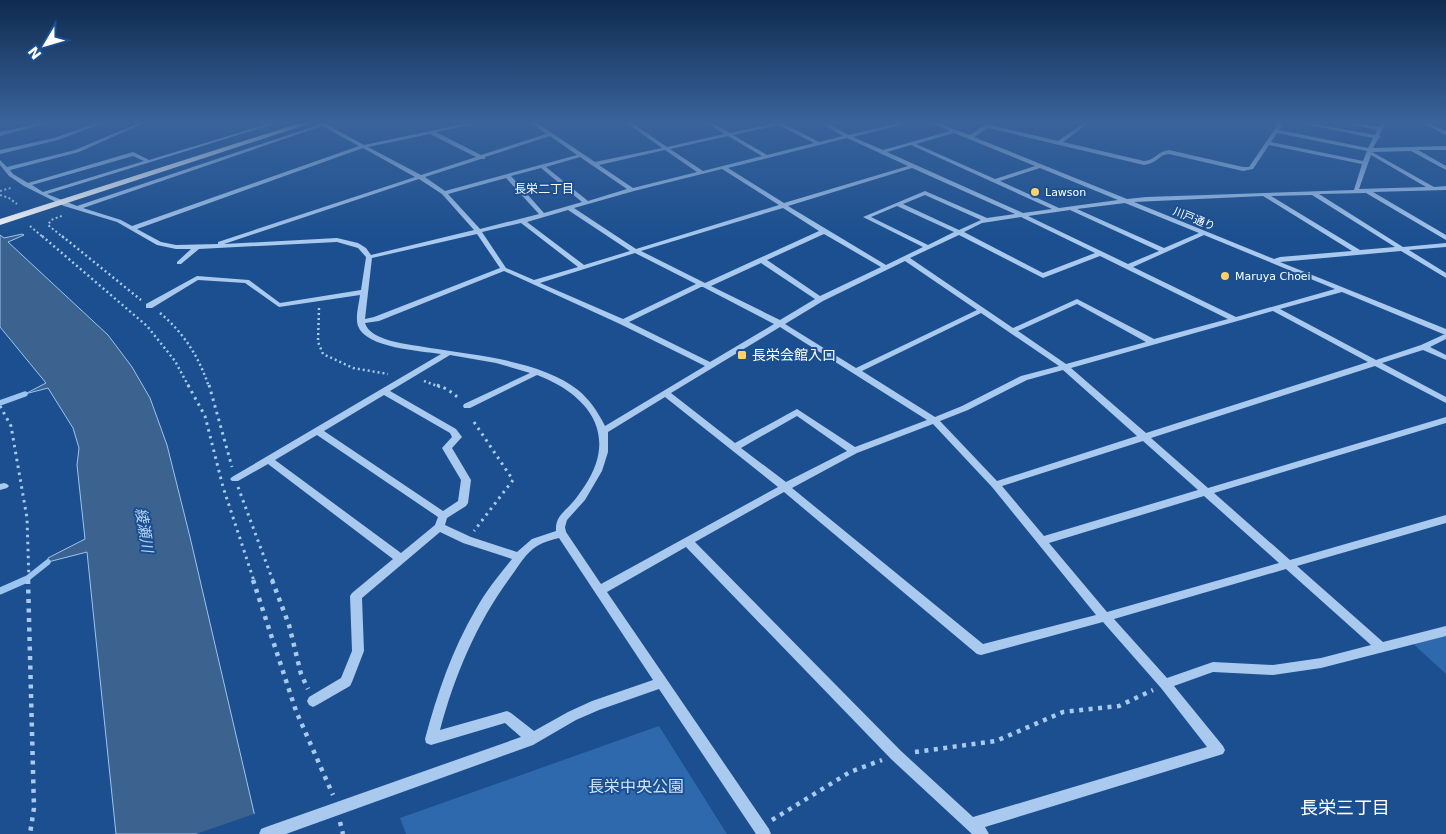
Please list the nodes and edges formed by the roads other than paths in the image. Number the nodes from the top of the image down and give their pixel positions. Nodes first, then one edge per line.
1 (0, 162) edge
2 (34, 162) edge
3 (107, 162) edge
4 (145, 162) edge
5 (172, 162) edge
6 (181, 162) edge
7 (212, 162) edge
8 (320, 162) edge
9 (393, 162) edge
10 (470, 162) edge
11 (557, 162) edge
12 (592, 162) edge
13 (604, 162) edge
14 (686, 162) edge
15 (748, 162) edge
16 (904, 162) edge
17 (953, 162) edge
18 (1030, 162) edge
19 (1139, 162) edge
20 (1152, 162) edge
21 (1212, 162) edge
22 (1255, 162) edge
23 (1361, 162) edge
24 (1388, 162) edge
25 (1435, 162) edge
26 (1366, 163) joint
27 (595, 164) junction
28 (542, 166) junction
29 (912, 166) junction
30 (1040, 166) junction
31 (724, 168) junction
32 (1446, 168) edge
33 (6, 169) junction
34 (702, 173) junction
35 (508, 176) junction
36 (420, 177) junction
37 (996, 181) junction
38 (26, 186) junction
39 (1432, 188) junction
40 (1446, 188) edge
41 (632, 190) junction
42 (1356, 191) junction
43 (1367, 191) junction
44 (444, 193) junction
45 (1313, 193) junction
46 (42, 194) junction
47 (1264, 195) junction
48 (57, 200) junction
49 (1124, 201) junction
50 (587, 203) junction
51 (898, 204) junction
52 (783, 206) junction
53 (568, 208) junction
54 (1070, 208) junction
55 (80, 209) junction
56 (1057, 209) junction
57 (1020, 214) junction
58 (542, 215) junction
59 (4, 217) edge
60 (986, 220) junction
61 (522, 221) junction
62 (133, 228) junction
63 (478, 231) junction
64 (824, 231) junction
65 (959, 232) junction
66 (1204, 233) junction
67 (1446, 238) edge
68 (149, 239) joint
69 (1446, 245) edge
70 (197, 247) junction
71 (208, 247) junction
72 (928, 247) junction
73 (1400, 248) junction
74 (1165, 251) junction
75 (636, 252) junction
76 (1359, 252) junction
77 (1101, 254) junction
78 (368, 257) junction
79 (904, 258) junction
80 (762, 260) junction
81 (1274, 262) junction
82 (179, 263) dead end
83 (885, 267) junction
84 (1128, 267) junction
85 (584, 268) junction
86 (504, 269) junction
87 (1446, 276) edge
88 (535, 282) junction
89 (703, 285) junction
90 (1341, 290) junction
91 (365, 292) junction
92 (820, 299) junction
93 (149, 306) road end
94 (982, 310) junction
95 (1274, 310) junction
96 (1236, 320) junction
97 (361, 322) junction
98 (623, 322) junction
99 (779, 323) junction
100 (1013, 332) junction
101 (1446, 332) edge
102 (1446, 336) edge
103 (1153, 342) junction
104 (1424, 347) junction
105 (447, 354) junction
106 (1446, 358) edge
107 (1377, 362) junction
108 (710, 365) junction
109 (1063, 365) junction
110 (856, 371) junction
111 (538, 372) junction
112 (384, 391) junction
113 (666, 393) junction
114 (1446, 400) edge
115 (467, 406) road end
116 (934, 420) junction
117 (1446, 420) edge
118 (318, 431) junction
119 (603, 431) junction
120 (1142, 437) junction
121 (735, 448) junction
122 (854, 450) junction
123 (269, 460) junction
124 (235, 479) road end
125 (994, 485) junction
126 (785, 487) junction
127 (1206, 493) junction
128 (1446, 519) edge
129 (441, 522) junction
130 (561, 533) junction
131 (687, 541) junction
132 (1041, 541) junction
133 (519, 557) junction
134 (401, 559) junction
135 (1286, 564) junction
136 (600, 590) junction
137 (1105, 617) junction
138 (1446, 631) edge
139 (1382, 648) junction
140 (662, 683) junction
141 (1165, 684) junction
142 (313, 701) road end
143 (533, 739) junction
144 (972, 824) junction
145 (762, 830) edge
146 (266, 834) edge
147 (982, 834) edge

1 - 33 street
2 - 33 street
3 - 38 street
4 - 46 street
5 - 48 highway
6 - 48 highway
7 - 55 street
8 - 62 street
9 - 36 street
10 - 36 street
11 - 28 street
12 - 27 street
13 - 27 street
14 - 34 street
15 - 31 street
16 - 29 street
17 - 37 street
18 - 30 street, 川戸通り
19 - 20 street
21 - 22 street
23 - 26 street
24 - 39 street
25 - 32 street
26 - 42 street
27 - 41 street
28 - 35 street
28 - 50 street
29 - 52 street
29 - 57 street
30 - 37 street
30 - 49 street, 川戸通り
31 - 34 street
31 - 52 street
33 - 38 street
34 - 41 street
35 - 44 street
35 - 58 street
36 - 44 street
36 - 71 street
37 - 56 street
38 - 46 street
39 - 40 street
39 - 43 street
41 - 50 street
42 - 43 street
42 - 45 street
43 - 67 street
44 - 63 street
45 - 47 street
45 - 73 street
46 - 48 street
47 - 49 street
47 - 76 street
48 - 55 street
48 - 59 highway
49 - 54 street
49 - 66 street, 川戸通り
50 - 53 street
51 - 60 street
51 - 65 street
51 - 72 street
52 - 64 street
52 - 75 street
53 - 58 street
53 - 75 street
54 - 56 street
54 - 74 street
55 - 62 street
56 - 57 street
57 - 60 street
57 - 77 street
58 - 61 street
60 - 65 street
61 - 63 street
61 - 85 street
62 - 68 street
63 - 78 street
63 - 86 street
64 - 80 street
64 - 83 street
65 - 72 street
65 - 77 street
66 - 74 street
66 - 81 street, 川戸通り
68 - 70 street
69 - 73 street
70 - 71 street
70 - 82 street
71 - 78 street
72 - 79 street
73 - 76 street
73 - 87 street
74 - 84 street
75 - 85 street
75 - 89 street
76 - 81 street
77 - 84 street
78 - 91 street
79 - 83 street
79 - 94 street
80 - 89 street
80 - 92 street
81 - 90 street, 川戸通り
83 - 92 street
84 - 96 street
85 - 88 street
86 - 88 street
86 - 97 street
88 - 98 street
89 - 98 street
89 - 99 street
90 - 95 street
90 - 101 street, 川戸通り
91 - 93 street
91 - 97 street
92 - 99 street
94 - 100 street
94 - 110 street
95 - 96 street
95 - 107 street
96 - 103 street
97 - 105 street
98 - 108 street
99 - 108 street
99 - 110 street
100 - 103 street
100 - 109 street
102 - 104 street
103 - 109 street
104 - 106 street
104 - 107 street
105 - 111 street
105 - 112 street
107 - 114 street
107 - 120 street
108 - 113 street
109 - 116 street
109 - 120 street
110 - 116 street
111 - 115 street
111 - 119 street
112 - 118 street
112 - 129 street
113 - 119 street
113 - 121 street
116 - 122 street
116 - 125 street
117 - 127 street
118 - 123 street
118 - 129 street
119 - 130 street
120 - 125 street
120 - 127 street
121 - 122 street
121 - 126 street
122 - 126 street
123 - 124 street
123 - 134 street
125 - 132 street
126 - 131 street
126 - 137 street
127 - 132 street
127 - 135 street
128 - 135 street
129 - 133 street
129 - 134 street
130 - 133 street
130 - 136 street
131 - 136 street
131 - 144 street
132 - 137 street
133 - 143 street
134 - 142 street
135 - 137 street
135 - 139 street
136 - 140 street
137 - 141 street
138 - 139 street
139 - 141 street
140 - 143 street
140 - 145 street
141 - 144 street
143 - 146 street
144 - 147 street

